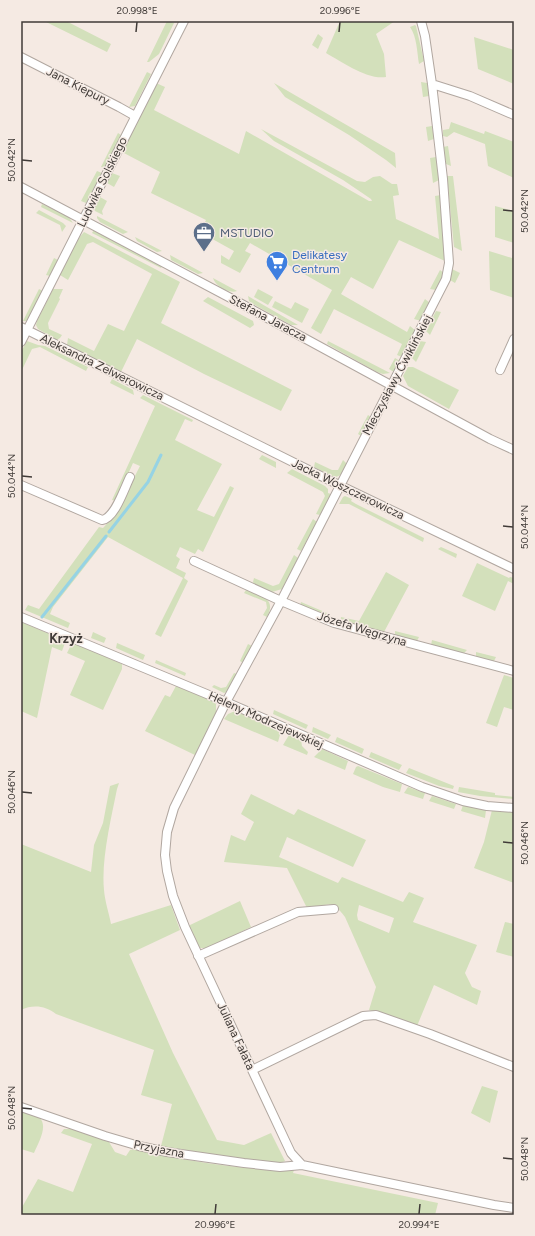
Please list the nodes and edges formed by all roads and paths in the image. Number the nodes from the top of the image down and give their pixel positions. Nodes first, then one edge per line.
1 (184, 21) edge
2 (421, 21) edge
3 (21, 57) edge
4 (432, 84) junction
5 (514, 115) edge
6 (135, 116) junction
7 (21, 188) edge
8 (83, 220) junction
9 (24, 329) edge
10 (514, 339) edge
11 (21, 342) edge
12 (500, 370) dead end
13 (392, 386) junction
14 (183, 407) joint
15 (514, 450) edge
16 (130, 477) dead end
17 (21, 485) edge
18 (339, 485) junction
19 (194, 561) dead end
20 (514, 569) edge
21 (281, 601) junction
22 (21, 617) edge
23 (514, 671) edge
24 (226, 702) junction
25 (514, 808) edge
26 (334, 909) dead end
27 (198, 956) junction
28 (514, 1067) edge
29 (252, 1070) junction
30 (21, 1107) edge
31 (302, 1165) junction
32 (514, 1208) edge

1 - 6 street, Ludwika Solskiego
2 - 4 street, Mieczysławy Ćwiklińskiej
3 - 6 street, Jana Kiepury
4 - 5 street
4 - 13 street, Mieczysławy Ćwiklińskiej
6 - 8 street, Ludwika Solskiego
7 - 8 street, Stefana Jaracza
8 - 9 street, Ludwika Solskiego
8 - 13 street, Stefana Jaracza
9 - 11 street, Ludwika Solskiego
9 - 14 street, Aleksandra Zelwerowicza
10 - 12 street
13 - 15 street, Stefana Jaracza
13 - 18 street, Mieczysławy Ćwiklińskiej
14 - 18 street, Jacka Woszczerowicza
16 - 17 street
18 - 20 street, Jacka Woszczerowicza
18 - 21 street, Mieczysławy Ćwiklińskiej
19 - 21 street, Józefa Węgrzyna
21 - 23 street, Józefa Węgrzyna
21 - 24 street, Mieczysławy Ćwiklińskiej
22 - 24 street, Heleny Modrzejewskiej
24 - 25 street, Heleny Modrzejewskiej
24 - 27 street, Juliana Fałata
26 - 27 street
27 - 29 street, Juliana Fałata
28 - 29 street
29 - 31 street, Juliana Fałata
30 - 31 street, Przyjazna
31 - 32 street

